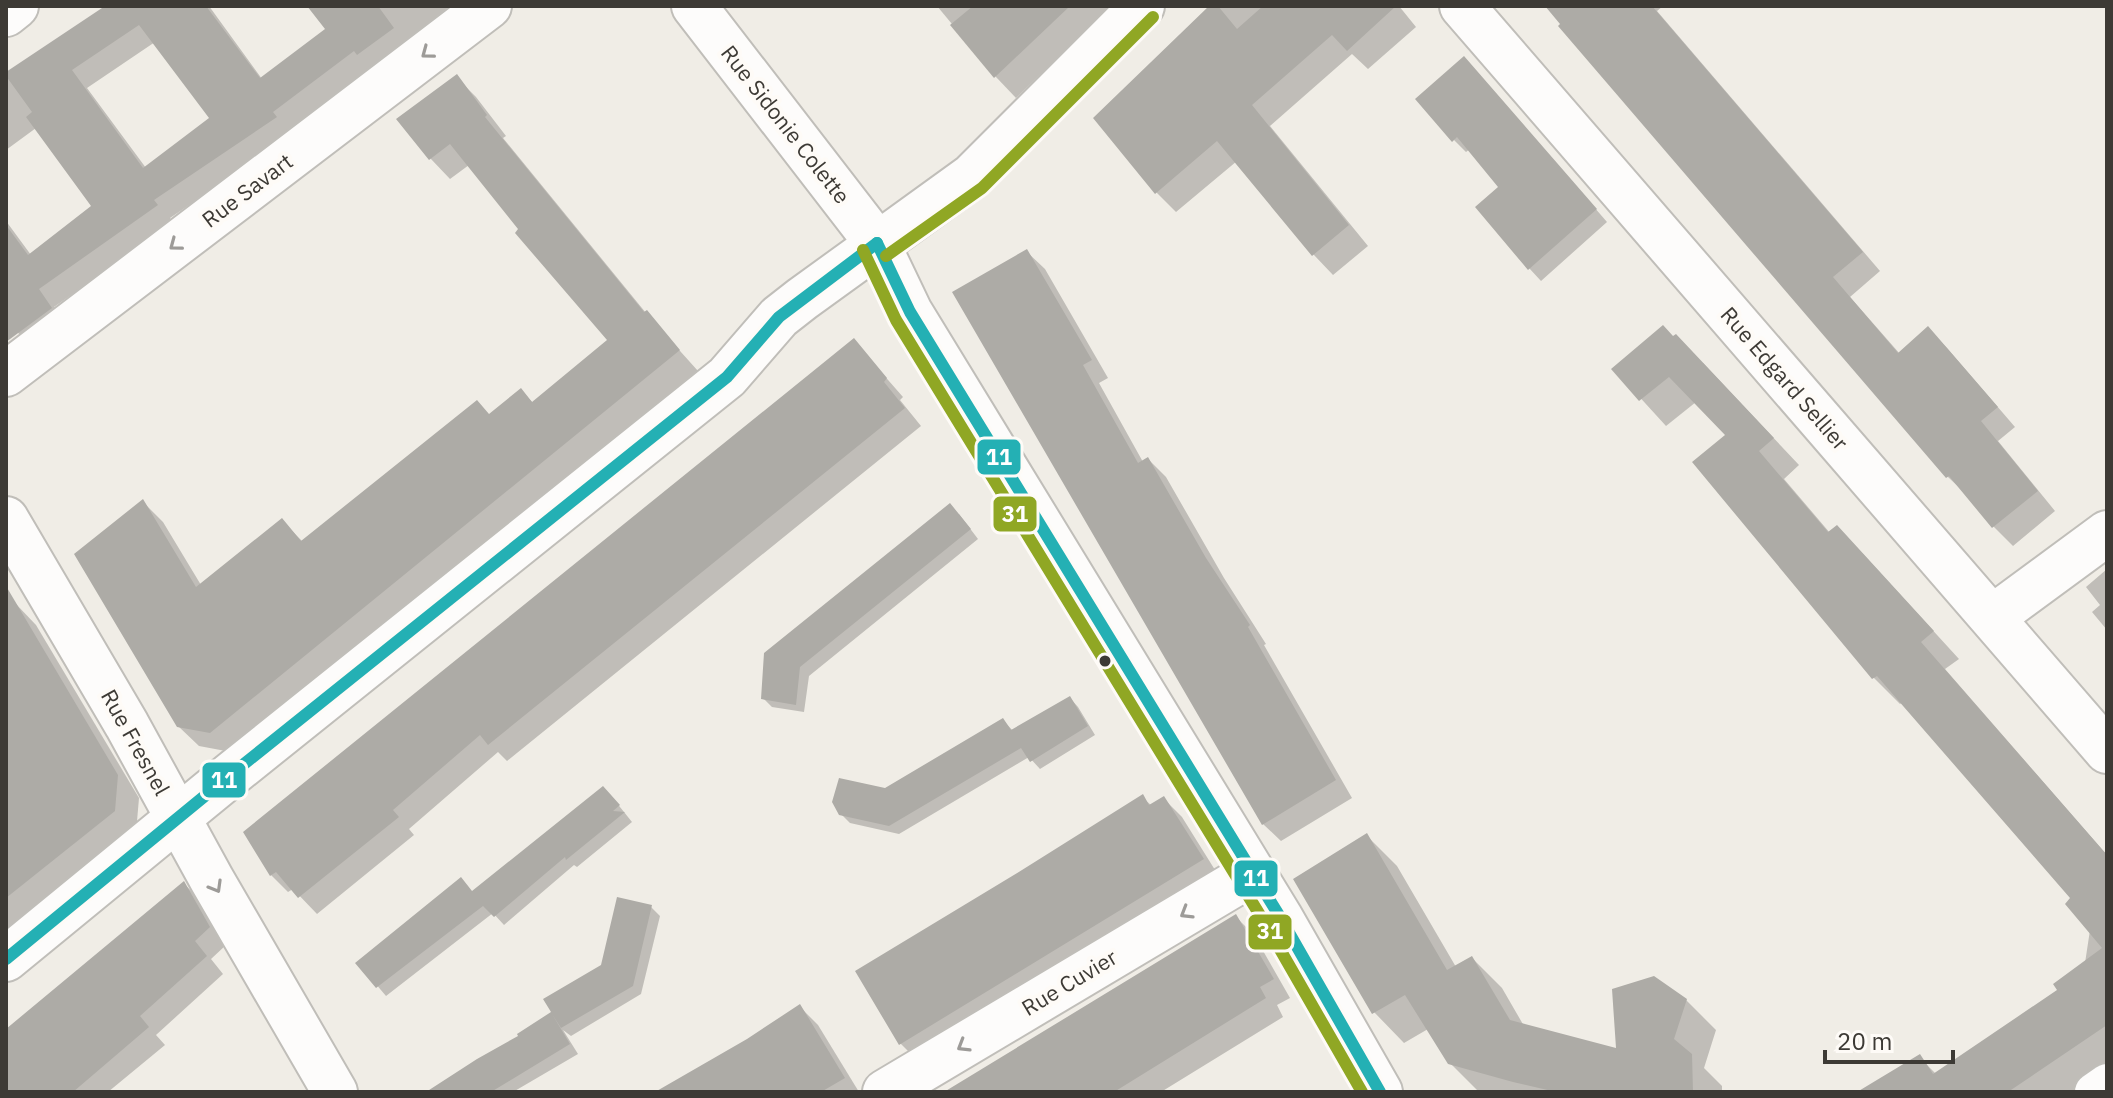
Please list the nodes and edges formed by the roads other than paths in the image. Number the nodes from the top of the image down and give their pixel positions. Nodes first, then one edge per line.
1 (16, 6) edge
2 (489, 6) edge
3 (694, 6) edge
4 (1142, 6) edge
5 (1462, 6) edge
6 (6, 14) edge
7 (877, 243) junction
8 (6, 374) edge
9 (6, 519) edge
10 (2107, 533) edge
11 (1993, 617) junction
12 (2107, 751) edge
13 (178, 818) junction
14 (1253, 873) junction
15 (6, 959) edge
16 (2107, 1083) edge
17 (335, 1092) edge
18 (885, 1092) edge
19 (1380, 1092) edge
20 (2094, 1092) edge

1 - 6 street
2 -> 8 street, Rue Savart
3 - 7 street, Rue Sidonie Colette
4 - 7 street
5 - 11 street, Rue Edgard Sellier
7 - 13 street
7 - 14 street, Rue Sidonie Colette
9 - 13 street, Rue Fresnel
10 - 11 street
11 - 12 street, Rue Edgard Sellier
13 - 15 street
13 -> 17 street, Rue Fresnel
14 -> 18 street, Rue Cuvier
14 - 19 street, Rue Sidonie Colette
16 - 20 street

